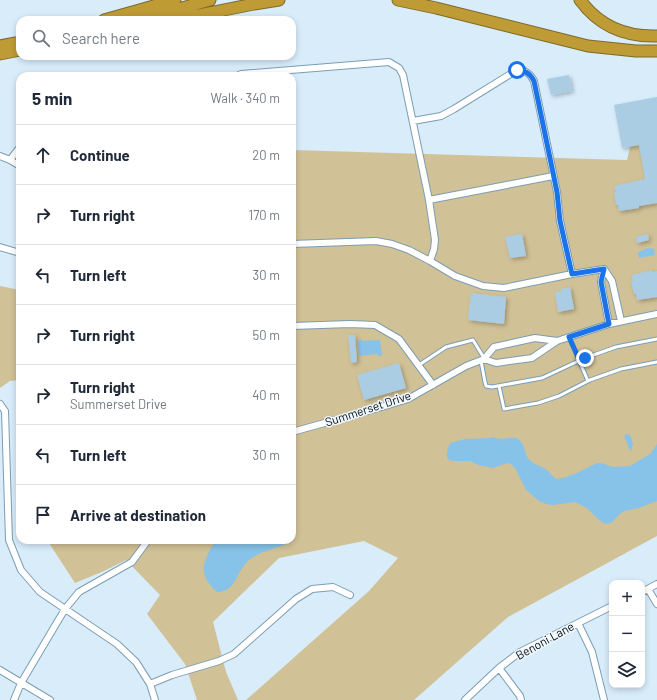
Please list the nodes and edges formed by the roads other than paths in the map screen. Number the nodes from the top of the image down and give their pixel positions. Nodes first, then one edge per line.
1 (175, 0) edge
2 (210, 0) edge
3 (278, 0) edge
4 (398, 0) edge
5 (580, 0) edge
6 (118, 16) edge
7 (154, 16) edge
8 (194, 16) edge
9 (657, 36) edge
10 (16, 43) edge
11 (0, 46) edge
12 (657, 50) edge
13 (16, 51) edge
14 (0, 54) edge
15 (266, 72) edge
16 (413, 121) junction
17 (16, 152) edge
18 (0, 156) edge
19 (10, 160) junction
20 (16, 164) edge
21 (553, 176) junction
22 (429, 200) junction
23 (296, 244) edge
24 (0, 247) edge
25 (16, 251) edge
26 (430, 261) junction
27 (604, 269) junction
28 (572, 274) junction
29 (614, 290) junction
30 (603, 292) junction
31 (657, 314) edge
32 (621, 321) junction
33 (609, 324) junction
34 (296, 326) edge
35 (569, 337) junction
36 (657, 339) edge
37 (558, 341) junction
38 (482, 360) junction
39 (580, 361) junction
40 (657, 362) edge
41 (418, 365) junction
42 (588, 381) junction
43 (433, 384) junction
44 (499, 386) junction
45 (0, 404) edge
46 (296, 431) edge
47 (3, 461) edge
48 (145, 544) edge
49 (657, 584) edge
50 (648, 589) junction
51 (645, 590) edge
52 (350, 595) dead end
53 (657, 604) edge
54 (609, 608) edge
55 (65, 609) junction
56 (578, 623) junction
57 (499, 668) junction
58 (0, 670) edge
59 (21, 683) junction
60 (150, 684) junction
61 (14, 700) edge
62 (50, 700) edge
63 (155, 700) edge
64 (465, 700) edge
65 (522, 700) edge
66 (604, 700) edge

1 - 6 highway
2 - 7 highway
3 - 8 highway
4 - 12 highway
5 - 9 highway
10 - 11 highway
13 - 14 highway
15 - 16 street
16 - 21 street
16 - 22 street
17 - 19 street
18 - 19 street
19 - 20 street
21 - 22 street
21 - 28 street
22 - 26 street
23 - 26 street
24 - 25 street
26 - 28 street
27 - 28 street
27 - 29 street
27 - 30 street
29 - 30 street
29 - 32 street
30 - 33 street
31 - 32 street, Summerset Drive
32 - 33 street, Summerset Drive
33 - 35 street, Summerset Drive
34 - 41 street
35 - 37 street, Summerset Drive
35 - 39 lane
36 - 39 lane
37 - 38 street, Summerset Drive
37 - 38 street, Summerset Drive
38 - 41 lane
38 - 43 street, Summerset Drive
38 - 44 lane
39 - 42 lane
39 - 44 lane
40 - 42 lane
41 - 43 street
42 - 44 lane
43 - 46 street, Summerset Drive
45 - 47 street
47 - 55 street
48 - 55 street
49 - 50 street
50 - 51 street
50 - 53 street
52 - 60 street
54 - 56 street, Benoni Lane
55 - 59 street
55 - 60 street
56 - 57 street, Benoni Lane
56 - 66 street
57 - 64 street, Benoni Lane
57 - 65 street
58 - 59 street
59 - 61 street
59 - 62 street
60 - 63 street

